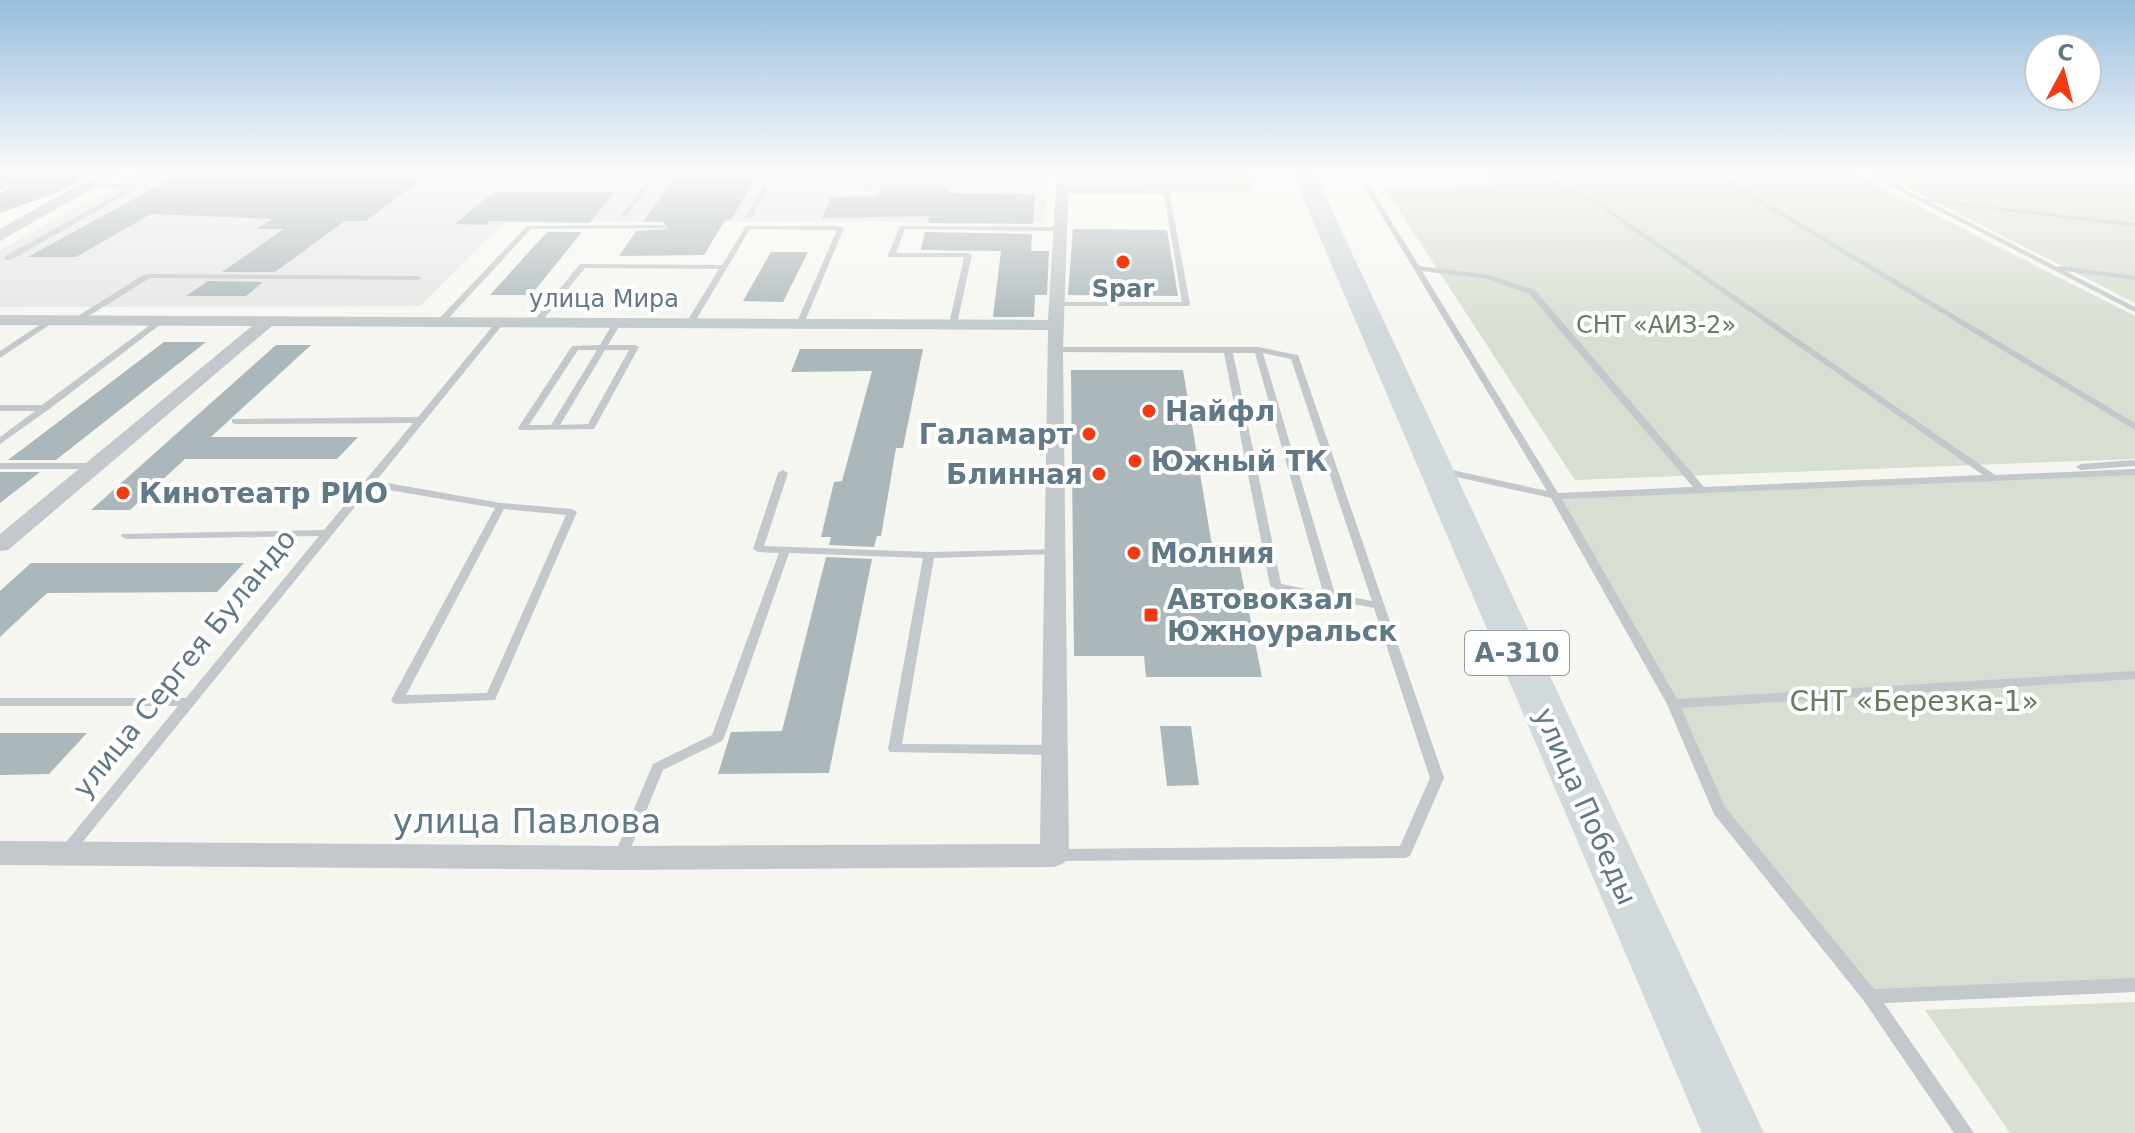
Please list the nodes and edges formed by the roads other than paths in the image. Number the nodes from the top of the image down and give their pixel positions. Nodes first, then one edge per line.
1 (19, 225) edge
2 (68, 225) edge
3 (1060, 225) edge
4 (1173, 225) edge
5 (1326, 225) edge
6 (1391, 225) edge
7 (1629, 225) edge
8 (1799, 225) edge
9 (1970, 225) edge
10 (663, 227) dead end
11 (1060, 229) junction
12 (0, 236) edge
13 (8, 258) dead end
14 (2052, 266) junction
15 (724, 267) junction
16 (1417, 268) junction
17 (418, 278) dead end
18 (2135, 278) edge
19 (2135, 310) edge
20 (1056, 314) junction
21 (0, 320) edge
22 (53, 320) junction
23 (74, 321) junction
24 (161, 321) junction
25 (267, 322) junction
26 (440, 322) junction
27 (500, 323) junction
28 (536, 323) junction
29 (617, 323) junction
30 (690, 323) junction
31 (800, 324) junction
32 (953, 324) junction
33 (602, 347) junction
34 (1055, 350) junction
35 (1228, 350) junction
36 (1258, 350) junction
37 (0, 355) edge
38 (0, 408) edge
39 (45, 408) junction
40 (420, 420) junction
41 (235, 421) dead end
42 (2135, 427) edge
43 (554, 428) junction
44 (0, 441) edge
45 (2135, 463) edge
46 (0, 466) edge
47 (95, 466) junction
48 (1435, 469) junction
49 (2135, 472) edge
50 (783, 473) dead end
51 (1993, 478) junction
52 (368, 483) junction
53 (1701, 490) junction
54 (1555, 496) junction
55 (501, 506) junction
56 (328, 533) junction
57 (126, 536) dead end
58 (0, 545) edge
59 (785, 550) junction
60 (1055, 551) junction
61 (929, 555) junction
62 (1330, 596) junction
63 (1380, 606) junction
64 (2135, 675) edge
65 (0, 702) edge
66 (189, 702) junction
67 (1673, 704) junction
68 (1054, 750) junction
69 (0, 853) edge
70 (65, 854) junction
71 (1054, 855) junction
72 (620, 858) junction
73 (2135, 985) edge
74 (1870, 996) junction
75 (1733, 1133) edge
76 (1965, 1133) edge

1 - 12 street
2 - 13 lane
3 - 11 street
4 - 20 lane
5 - 48 highway, улица Победы / А-310
6 - 16 lane
7 - 51 lane
8 - 42 lane
9 - 14 lane
10 - 26 lane
11 - 20 street
11 - 32 lane
14 - 18 lane
14 - 19 lane
15 - 28 lane
15 - 30 lane
15 - 31 lane
16 - 53 lane
16 - 54 lane
17 - 23 lane
20 - 32 street, улица Мира
20 - 34 street
21 - 22 street, улица Мира
22 - 23 street, улица Мира
22 - 37 lane
23 - 24 street, улица Мира
24 - 25 street, улица Мира
24 - 39 lane
25 - 26 street, улица Мира
25 - 47 street
26 - 27 street, улица Мира
27 - 28 street, улица Мира
27 - 40 lane, улица Сергея Буландо
28 - 29 street, улица Мира
29 - 30 street, улица Мира
29 - 33 lane
30 - 31 street, улица Мира
31 - 32 street, улица Мира
33 - 43 lane
33 - 43 lane
33 - 43 lane
34 - 35 lane
34 - 60 street
35 - 36 lane
35 - 62 lane
36 - 62 lane
36 - 63 lane
38 - 39 lane
39 - 44 lane
40 - 41 lane
40 - 52 lane, улица Сергея Буландо
45 - 51 lane
46 - 47 lane
47 - 58 street
48 - 54 lane
48 - 75 highway, улица Победы / А-310
49 - 51 lane
50 - 59 lane
51 - 53 lane
52 - 55 lane
52 - 56 lane, улица Сергея Буландо
53 - 54 lane
54 - 67 lane
55 - 55 lane
56 - 57 lane
56 - 66 lane, улица Сергея Буландо
59 - 61 lane
59 - 72 lane
60 - 61 lane
60 - 68 street
61 - 68 lane
62 - 63 lane
63 - 71 lane
64 - 67 lane
65 - 66 lane
66 - 70 lane, улица Сергея Буландо
67 - 74 lane
68 - 71 street
69 - 70 street, улица Павлова
70 - 72 street, улица Павлова
71 - 72 street, улица Павлова
73 - 74 lane
74 - 76 lane

